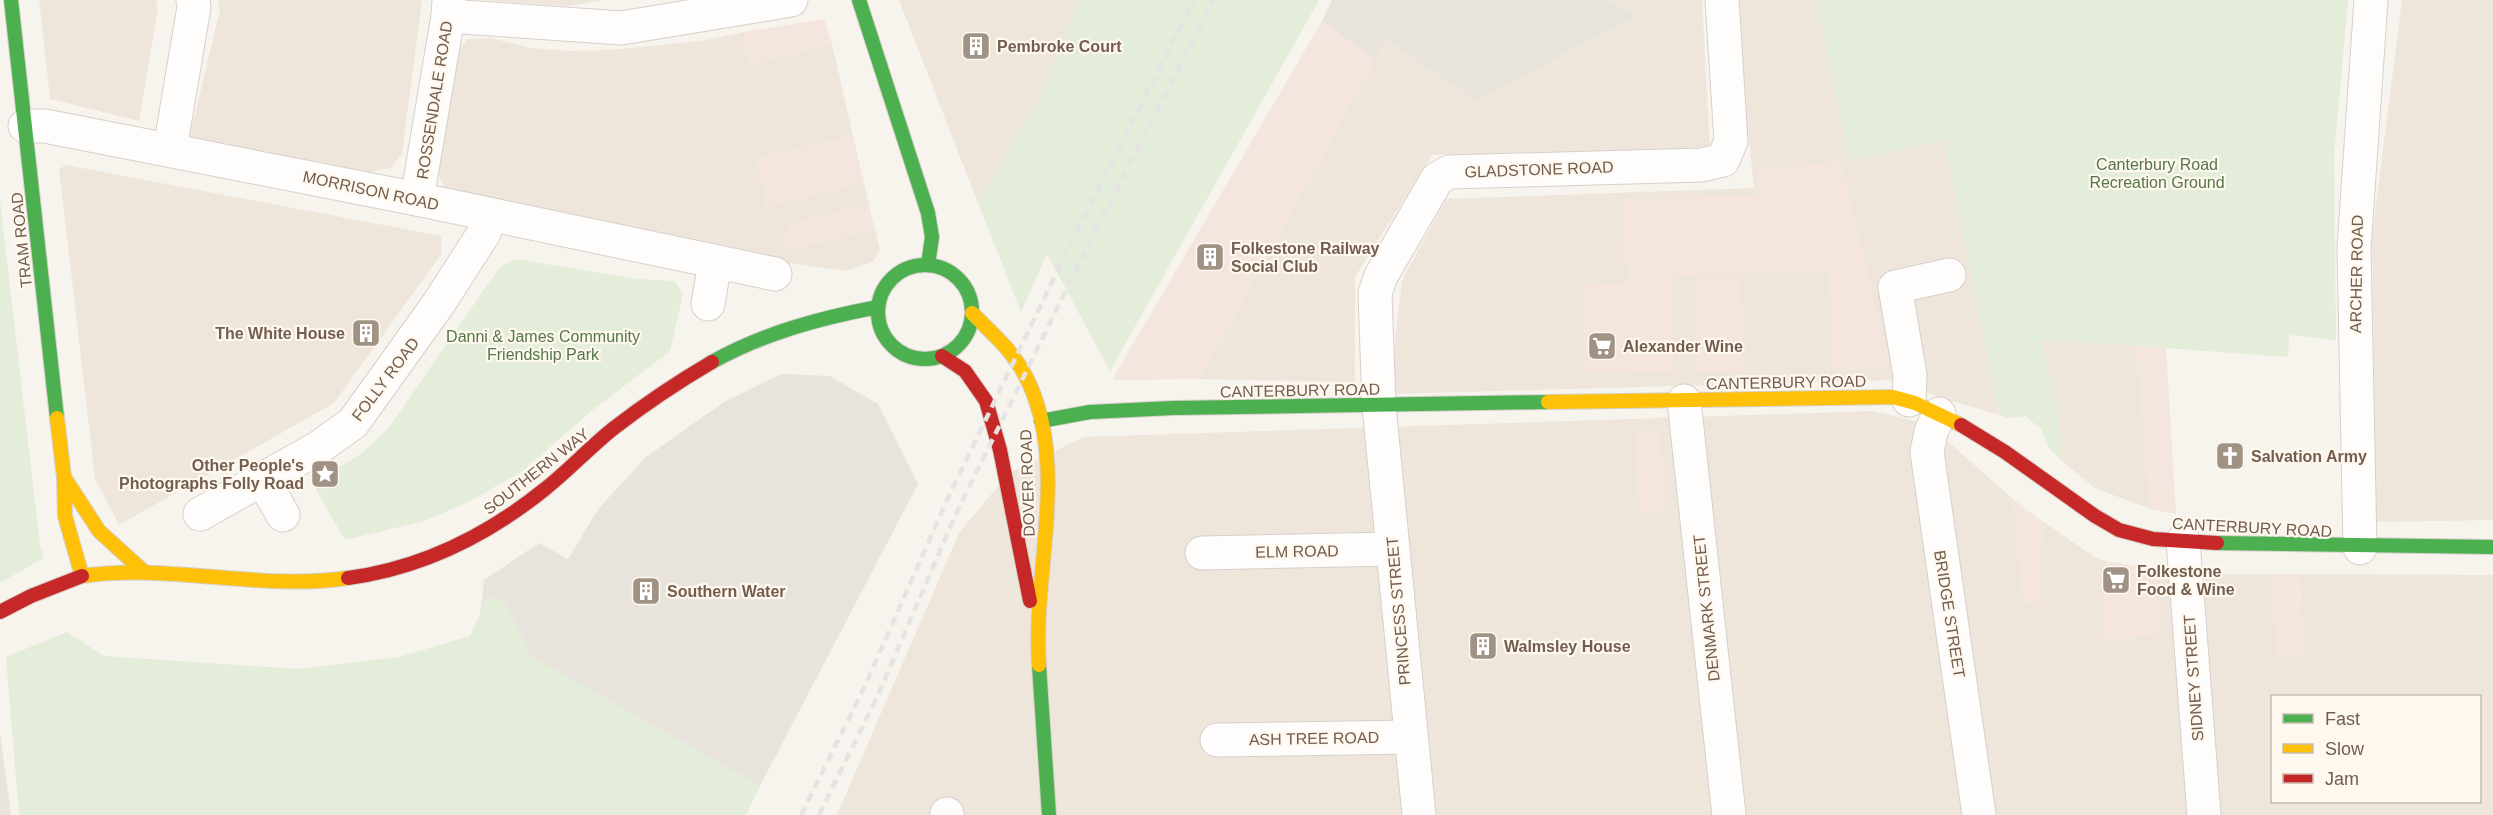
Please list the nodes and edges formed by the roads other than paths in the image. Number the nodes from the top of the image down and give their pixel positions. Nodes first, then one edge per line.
1 (11, 0) edge
2 (193, 0) edge
3 (791, 0) edge
4 (859, 0) edge
5 (1722, 0) edge
6 (2371, 0) edge
7 (448, 8) edge
8 (25, 126) junction
9 (170, 149) junction
10 (417, 199) junction
11 (491, 215) junction
12 (715, 261) junction
13 (928, 265) junction
14 (775, 274) dead end
15 (1948, 275) dead end
16 (708, 304) dead end
17 (878, 307) junction
18 (972, 313) junction
19 (942, 356) junction
20 (1909, 400) junction
21 (1684, 401) junction
22 (1379, 406) junction
23 (1938, 414) junction
24 (1041, 421) junction
25 (64, 477) junction
26 (264, 480) junction
27 (200, 513) dead end
28 (283, 515) dead end
29 (2183, 541) junction
30 (2493, 547) edge
31 (2360, 548) junction
32 (1392, 549) junction
33 (1202, 553) dead end
34 (142, 570) junction
35 (82, 576) junction
36 (0, 612) edge
37 (1038, 638) junction
38 (1410, 737) junction
39 (1217, 740) dead end
40 (1049, 815) edge
41 (1419, 815) edge
42 (1729, 815) edge
43 (1979, 815) edge
44 (2204, 815) edge

1 - 8 main road, TRAM ROAD
2 - 9 street
3 - 7 street
4 - 13 main road
5 - 22 street, GLADSTONE ROAD
6 - 31 street, ARCHER ROAD
7 - 10 street, ROSSENDALE ROAD
8 - 9 street, MORRISON ROAD
8 - 25 main road, TRAM ROAD
9 - 10 street, MORRISON ROAD
10 - 11 street, MORRISON ROAD
11 - 12 street, MORRISON ROAD
11 - 26 street, FOLLY ROAD
12 - 14 street, MORRISON ROAD
12 - 16 street
13 - 17 main road
13 - 18 main road
15 - 20 street
17 - 19 main road
17 - 34 main road, SOUTHERN WAY
18 - 19 main road
18 - 24 main road, DOVER ROAD
19 - 37 main road, DOVER ROAD
20 - 21 main road, CANTERBURY ROAD
20 - 23 main road, CANTERBURY ROAD
21 - 22 main road, CANTERBURY ROAD
21 - 42 street, DENMARK STREET
22 - 24 main road, CANTERBURY ROAD
22 - 32 street, PRINCESS STREET
23 - 29 main road, CANTERBURY ROAD
23 - 43 street, BRIDGE STREET
24 - 37 main road, DOVER ROAD
25 - 34 main road, TRAM ROAD
25 - 35 main road, TRAM ROAD
26 - 27 street, FOLLY ROAD
26 - 28 street
29 - 31 main road, CANTERBURY ROAD
29 - 44 street, SIDNEY STREET
30 - 31 main road, CANTERBURY ROAD
32 - 33 street, ELM ROAD
32 - 38 street, PRINCESS STREET
34 - 35 main road, SOUTHERN WAY
35 - 36 main road, SOUTHERN WAY
37 - 40 main road, DOVER ROAD
38 - 39 street, ASH TREE ROAD
38 - 41 street, PRINCESS STREET

